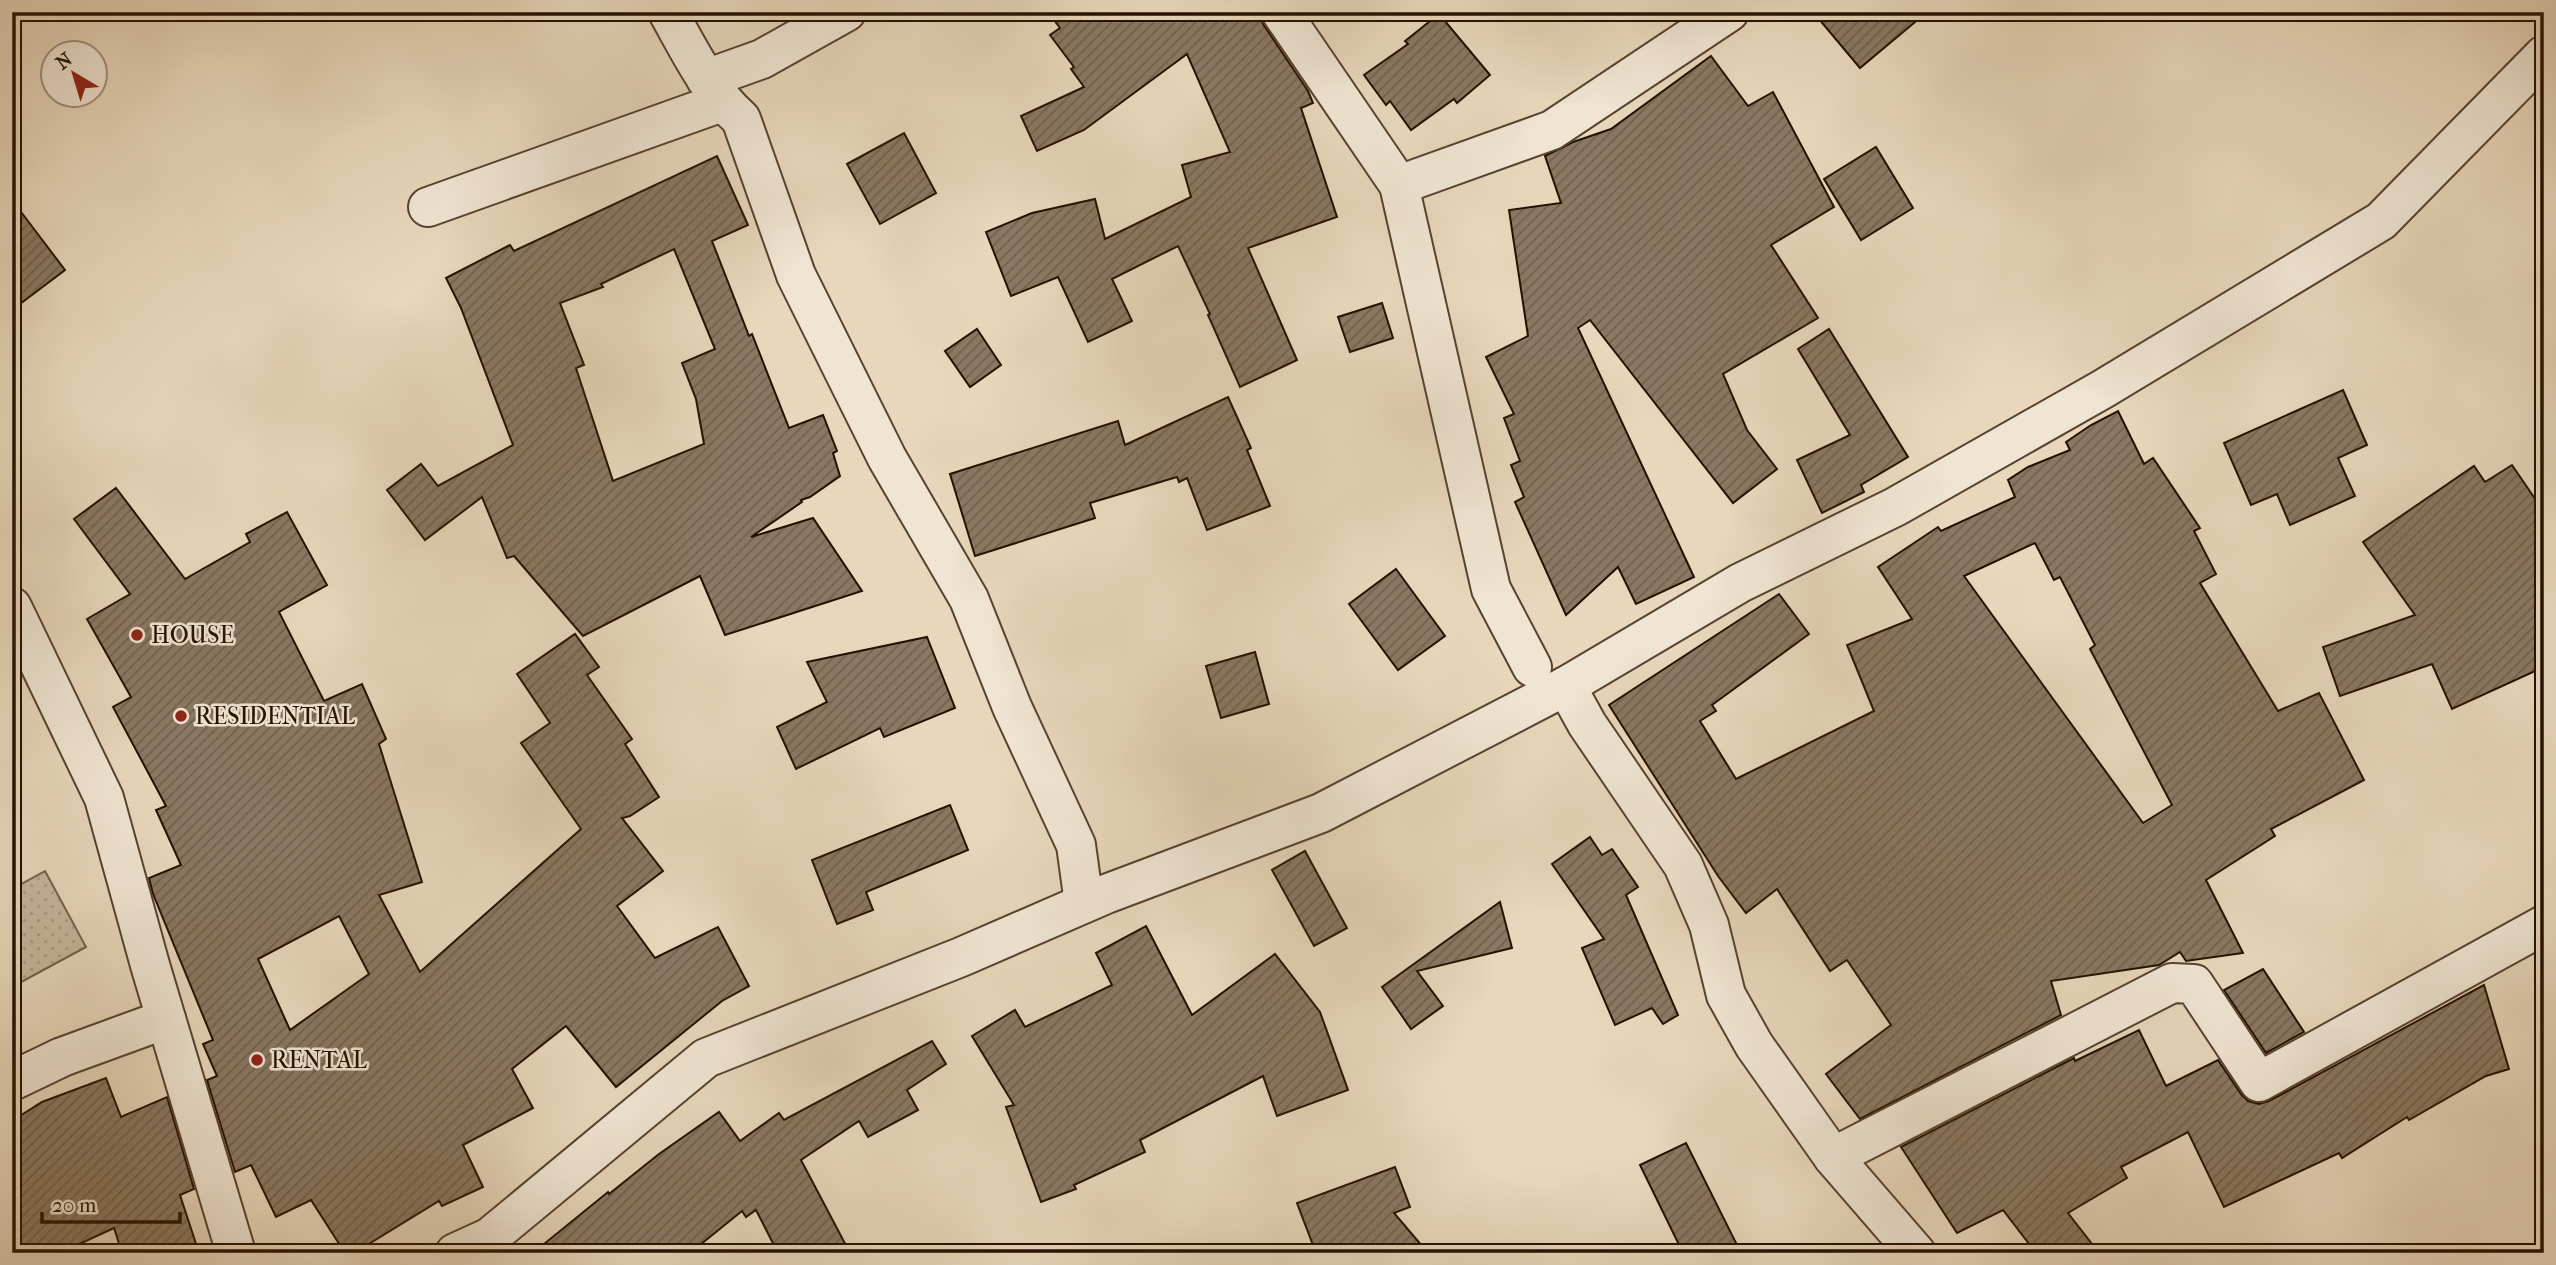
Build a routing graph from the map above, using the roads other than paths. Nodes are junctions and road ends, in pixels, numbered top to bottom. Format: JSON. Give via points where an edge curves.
{"nodes":[{"id":1,"x":668,"y":12,"type":"edge"},
{"id":2,"x":846,"y":12,"type":"edge"},
{"id":3,"x":1281,"y":12,"type":"edge"},
{"id":4,"x":1729,"y":12,"type":"edge"},
{"id":5,"x":2544,"y":55,"type":"edge"},
{"id":6,"x":714,"y":91,"type":"junction"},
{"id":7,"x":1399,"y":184,"type":"junction"},
{"id":8,"x":428,"y":207,"type":"dead end"},
{"id":9,"x":12,"y":607,"type":"edge"},
{"id":10,"x":1532,"y":667,"type":"dead end"},
{"id":11,"x":1566,"y":686,"type":"junction"},
{"id":12,"x":1084,"y":903,"type":"junction"},
{"id":13,"x":2544,"y":925,"type":"edge"},
{"id":14,"x":166,"y":1019,"type":"junction"},
{"id":15,"x":12,"y":1081,"type":"edge"},
{"id":16,"x":1833,"y":1157,"type":"junction"},
{"id":17,"x":236,"y":1253,"type":"edge"},
{"id":18,"x":455,"y":1253,"type":"edge"},
{"id":19,"x":1916,"y":1253,"type":"edge"}],
"edges":[{"from":1,"to":6,"type":"street"},
{"from":2,"to":6,"type":"street"},
{"from":3,"to":7,"type":"street"},
{"from":4,"to":7,"type":"street","via":[[1552,130]]},
{"from":5,"to":11,"type":"street","via":[[2381,221],[2092,396],[1895,507],[1740,583]]},
{"from":6,"to":8,"type":"street"},
{"from":6,"to":12,"type":"street","via":[[741,119],[796,275],[887,458],[969,598],[1012,707],[1076,845]]},
{"from":7,"to":10,"type":"street","via":[[1491,589]]},
{"from":9,"to":14,"type":"street","via":[[104,798]]},
{"from":11,"to":12,"type":"street","via":[[1321,813]]},
{"from":11,"to":16,"type":"street","via":[[1683,864],[1709,925],[1726,995],[1754,1045]]},
{"from":12,"to":18,"type":"street","via":[[706,1058],[490,1237]]},
{"from":13,"to":16,"type":"street","via":[[2259,1082],[2194,984],[2172,983]]},
{"from":14,"to":15,"type":"street","via":[[62,1057]]},
{"from":14,"to":17,"type":"street"},
{"from":16,"to":19,"type":"street"}]}
